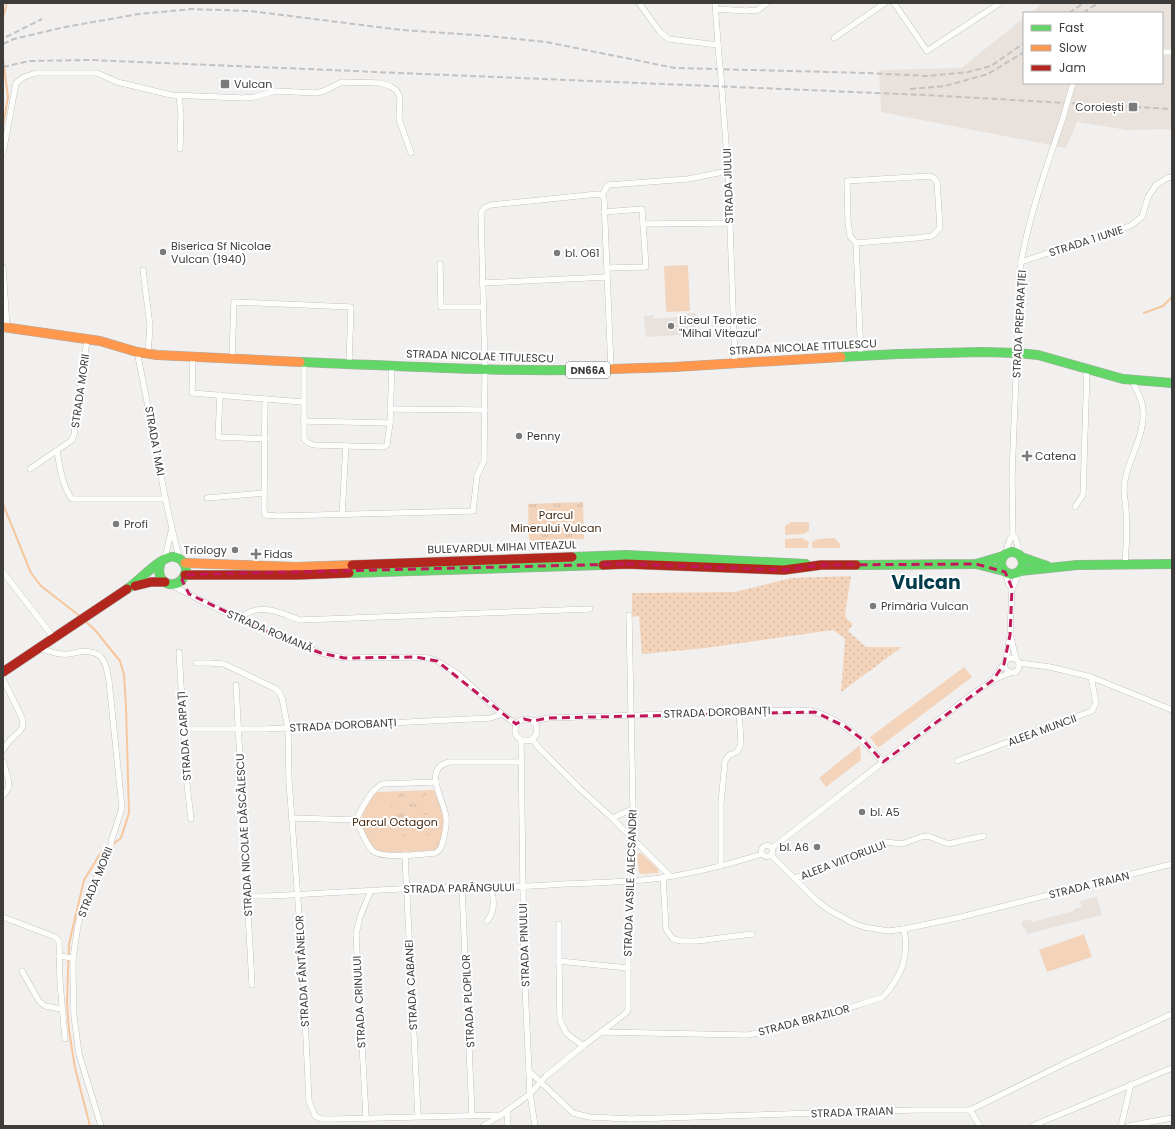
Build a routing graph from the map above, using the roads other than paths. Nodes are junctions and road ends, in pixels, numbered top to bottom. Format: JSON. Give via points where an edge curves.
{"nodes":[{"id":1,"x":639,"y":3,"type":"edge"},
{"id":2,"x":768,"y":3,"type":"edge"},
{"id":3,"x":885,"y":3,"type":"edge"},
{"id":4,"x":894,"y":3,"type":"edge"},
{"id":5,"x":1000,"y":3,"type":"edge"},
{"id":6,"x":716,"y":6,"type":"edge"},
{"id":7,"x":834,"y":38,"type":"dead end"},
{"id":8,"x":718,"y":45,"type":"junction"},
{"id":9,"x":1073,"y":84,"type":"edge"},
{"id":10,"x":179,"y":96,"type":"junction"},
{"id":11,"x":180,"y":149,"type":"dead end"},
{"id":12,"x":3,"y":153,"type":"edge"},
{"id":13,"x":411,"y":153,"type":"dead end"},
{"id":14,"x":728,"y":171,"type":"junction"},
{"id":15,"x":1172,"y":177,"type":"edge"},
{"id":16,"x":602,"y":195,"type":"junction"},
{"id":17,"x":604,"y":212,"type":"junction"},
{"id":18,"x":730,"y":223,"type":"junction"},
{"id":19,"x":643,"y":224,"type":"junction"},
{"id":20,"x":856,"y":243,"type":"junction"},
{"id":21,"x":1021,"y":262,"type":"junction"},
{"id":22,"x":440,"y":264,"type":"dead end"},
{"id":23,"x":3,"y":267,"type":"edge"},
{"id":24,"x":606,"y":268,"type":"junction"},
{"id":25,"x":143,"y":270,"type":"dead end"},
{"id":26,"x":607,"y":277,"type":"junction"},
{"id":27,"x":482,"y":283,"type":"junction"},
{"id":28,"x":483,"y":307,"type":"junction"},
{"id":29,"x":5,"y":328,"type":"edge"},
{"id":30,"x":88,"y":339,"type":"junction"},
{"id":31,"x":137,"y":352,"type":"junction"},
{"id":32,"x":1017,"y":353,"type":"junction"},
{"id":33,"x":148,"y":354,"type":"junction"},
{"id":34,"x":861,"y":356,"type":"junction"},
{"id":35,"x":193,"y":357,"type":"junction"},
{"id":36,"x":232,"y":358,"type":"junction"},
{"id":37,"x":304,"y":361,"type":"junction"},
{"id":38,"x":349,"y":363,"type":"junction"},
{"id":39,"x":735,"y":364,"type":"junction"},
{"id":40,"x":392,"y":365,"type":"junction"},
{"id":41,"x":611,"y":369,"type":"junction"},
{"id":42,"x":1087,"y":369,"type":"junction"},
{"id":43,"x":485,"y":370,"type":"junction"},
{"id":44,"x":1133,"y":380,"type":"junction"},
{"id":45,"x":1172,"y":382,"type":"edge"},
{"id":46,"x":220,"y":395,"type":"junction"},
{"id":47,"x":265,"y":398,"type":"junction"},
{"id":48,"x":303,"y":402,"type":"junction"},
{"id":49,"x":390,"y":409,"type":"junction"},
{"id":50,"x":485,"y":410,"type":"junction"},
{"id":51,"x":303,"y":421,"type":"junction"},
{"id":52,"x":390,"y":423,"type":"junction"},
{"id":53,"x":265,"y":439,"type":"junction"},
{"id":54,"x":346,"y":446,"type":"junction"},
{"id":55,"x":57,"y":451,"type":"junction"},
{"id":56,"x":30,"y":469,"type":"dead end"},
{"id":57,"x":264,"y":493,"type":"junction"},
{"id":58,"x":207,"y":498,"type":"dead end"},
{"id":59,"x":165,"y":499,"type":"junction"},
{"id":60,"x":1075,"y":507,"type":"dead end"},
{"id":61,"x":342,"y":514,"type":"junction"},
{"id":62,"x":172,"y":529,"type":"junction"},
{"id":63,"x":1013,"y":536,"type":"junction"},
{"id":64,"x":1004,"y":555,"type":"junction"},
{"id":65,"x":1021,"y":556,"type":"junction"},
{"id":66,"x":163,"y":560,"type":"junction"},
{"id":67,"x":182,"y":560,"type":"junction"},
{"id":68,"x":976,"y":564,"type":"junction"},
{"id":69,"x":1125,"y":564,"type":"junction"},
{"id":70,"x":1172,"y":564,"type":"edge"},
{"id":71,"x":821,"y":565,"type":"junction"},
{"id":72,"x":1048,"y":566,"type":"junction"},
{"id":73,"x":1019,"y":571,"type":"junction"},
{"id":74,"x":3,"y":572,"type":"edge"},
{"id":75,"x":1004,"y":572,"type":"junction"},
{"id":76,"x":184,"y":578,"type":"junction"},
{"id":77,"x":167,"y":583,"type":"junction"},
{"id":78,"x":130,"y":587,"type":"junction"},
{"id":79,"x":1012,"y":588,"type":"junction"},
{"id":80,"x":189,"y":594,"type":"junction"},
{"id":81,"x":590,"y":609,"type":"dead end"},
{"id":82,"x":629,"y":615,"type":"dead end"},
{"id":83,"x":238,"y":618,"type":"junction"},
{"id":84,"x":1010,"y":635,"type":"junction"},
{"id":85,"x":54,"y":638,"type":"junction"},
{"id":86,"x":38,"y":648,"type":"junction"},
{"id":87,"x":178,"y":652,"type":"dead end"},
{"id":88,"x":1017,"y":661,"type":"junction"},
{"id":89,"x":1005,"y":662,"type":"junction"},
{"id":90,"x":196,"y":663,"type":"dead end"},
{"id":91,"x":1037,"y":665,"type":"junction"},
{"id":92,"x":1017,"y":670,"type":"junction"},
{"id":93,"x":3,"y":672,"type":"edge"},
{"id":94,"x":1010,"y":673,"type":"junction"},
{"id":95,"x":1091,"y":677,"type":"junction"},
{"id":96,"x":3,"y":679,"type":"edge"},
{"id":97,"x":993,"y":680,"type":"junction"},
{"id":98,"x":236,"y":685,"type":"dead end"},
{"id":99,"x":1172,"y":710,"type":"edge"},
{"id":100,"x":739,"y":711,"type":"junction"},
{"id":101,"x":502,"y":714,"type":"junction"},
{"id":102,"x":632,"y":714,"type":"junction"},
{"id":103,"x":533,"y":721,"type":"junction"},
{"id":104,"x":516,"y":724,"type":"junction"},
{"id":105,"x":238,"y":728,"type":"junction"},
{"id":106,"x":288,"y":728,"type":"junction"},
{"id":107,"x":183,"y":729,"type":"junction"},
{"id":108,"x":532,"y":739,"type":"junction"},
{"id":109,"x":521,"y":740,"type":"junction"},
{"id":110,"x":3,"y":750,"type":"edge"},
{"id":111,"x":3,"y":761,"type":"edge"},
{"id":112,"x":957,"y":761,"type":"dead end"},
{"id":113,"x":520,"y":762,"type":"junction"},
{"id":114,"x":883,"y":762,"type":"junction"},
{"id":115,"x":436,"y":782,"type":"junction"},
{"id":116,"x":3,"y":796,"type":"edge"},
{"id":117,"x":633,"y":809,"type":"junction"},
{"id":118,"x":292,"y":818,"type":"junction"},
{"id":119,"x":612,"y":818,"type":"junction"},
{"id":120,"x":191,"y":819,"type":"dead end"},
{"id":121,"x":356,"y":820,"type":"junction"},
{"id":122,"x":984,"y":836,"type":"dead end"},
{"id":123,"x":633,"y":840,"type":"junction"},
{"id":124,"x":772,"y":848,"type":"junction"},
{"id":125,"x":762,"y":854,"type":"junction"},
{"id":126,"x":405,"y":855,"type":"junction"},
{"id":127,"x":771,"y":855,"type":"junction"},
{"id":128,"x":1172,"y":864,"type":"edge"},
{"id":129,"x":721,"y":866,"type":"junction"},
{"id":130,"x":670,"y":876,"type":"junction"},
{"id":131,"x":663,"y":877,"type":"junction"},
{"id":132,"x":794,"y":878,"type":"junction"},
{"id":133,"x":632,"y":881,"type":"junction"},
{"id":134,"x":492,"y":887,"type":"junction"},
{"id":135,"x":522,"y":887,"type":"junction"},
{"id":136,"x":407,"y":888,"type":"junction"},
{"id":137,"x":462,"y":888,"type":"junction"},
{"id":138,"x":371,"y":890,"type":"junction"},
{"id":139,"x":298,"y":894,"type":"junction"},
{"id":140,"x":247,"y":896,"type":"junction"},
{"id":141,"x":3,"y":917,"type":"edge"},
{"id":142,"x":487,"y":921,"type":"dead end"},
{"id":143,"x":559,"y":924,"type":"dead end"},
{"id":144,"x":904,"y":929,"type":"junction"},
{"id":145,"x":752,"y":934,"type":"dead end"},
{"id":146,"x":62,"y":956,"type":"junction"},
{"id":147,"x":73,"y":958,"type":"junction"},
{"id":148,"x":559,"y":961,"type":"junction"},
{"id":149,"x":628,"y":968,"type":"junction"},
{"id":150,"x":22,"y":971,"type":"dead end"},
{"id":151,"x":252,"y":985,"type":"dead end"},
{"id":152,"x":62,"y":1009,"type":"junction"},
{"id":153,"x":1172,"y":1014,"type":"edge"},
{"id":154,"x":600,"y":1032,"type":"junction"},
{"id":155,"x":65,"y":1039,"type":"dead end"},
{"id":156,"x":583,"y":1046,"type":"junction"},
{"id":157,"x":1172,"y":1068,"type":"edge"},
{"id":158,"x":529,"y":1071,"type":"junction"},
{"id":159,"x":540,"y":1082,"type":"junction"},
{"id":160,"x":1131,"y":1084,"type":"junction"},
{"id":161,"x":530,"y":1094,"type":"junction"},
{"id":162,"x":970,"y":1110,"type":"junction"},
{"id":163,"x":507,"y":1111,"type":"junction"},
{"id":164,"x":472,"y":1115,"type":"junction"},
{"id":165,"x":501,"y":1115,"type":"junction"},
{"id":166,"x":418,"y":1116,"type":"junction"},
{"id":167,"x":366,"y":1117,"type":"junction"},
{"id":168,"x":1172,"y":1118,"type":"edge"},
{"id":169,"x":101,"y":1126,"type":"edge"},
{"id":170,"x":483,"y":1126,"type":"edge"},
{"id":171,"x":508,"y":1126,"type":"edge"},
{"id":172,"x":535,"y":1126,"type":"edge"},
{"id":173,"x":980,"y":1126,"type":"edge"},
{"id":174,"x":1032,"y":1126,"type":"edge"},
{"id":175,"x":1121,"y":1126,"type":"edge"},
{"id":176,"x":1128,"y":1126,"type":"edge"}],
"edges":[{"from":1,"to":8,"type":"street","via":[[668,39]]},
{"from":2,"to":6,"type":"street","via":[[758,10]]},
{"from":3,"to":7,"type":"street"},
{"from":4,"to":5,"type":"street","via":[[927,51]]},
{"from":6,"to":8,"type":"street","name":"STRADA JIULUI"},
{"from":8,"to":14,"type":"street","name":"STRADA JIULUI","bridge":true},
{"from":9,"to":21,"type":"street","name":"STRADA PREPARAȚIEI","bridge":true,"via":[[1038,194]]},
{"from":10,"to":11,"type":"street"},
{"from":10,"to":12,"type":"street","via":[[117,82],[97,73],[36,73],[16,83]]},
{"from":10,"to":13,"type":"street","via":[[250,98],[275,91],[316,93],[342,82],[380,83],[396,90],[400,97],[399,119]]},
{"from":14,"to":16,"type":"street","via":[[688,179],[608,184]]},
{"from":14,"to":18,"type":"street","name":"STRADA JIULUI"},
{"from":15,"to":21,"type":"street","name":"STRADA 1 IUNIE","via":[[1156,185],[1148,197],[1142,217],[1130,226]]},
{"from":16,"to":17,"type":"street"},
{"from":16,"to":27,"type":"street","via":[[491,205],[484,208],[481,213]]},
{"from":17,"to":19,"type":"street","via":[[642,209]]},
{"from":17,"to":24,"type":"street"},
{"from":18,"to":19,"type":"street"},
{"from":18,"to":39,"type":"street","name":"STRADA JIULUI"},
{"from":19,"to":24,"type":"street","via":[[646,267]]},
{"from":20,"to":20,"type":"street","via":[[932,236],[940,228],[937,182],[934,178],[930,176],[847,181],[850,236]]},
{"from":20,"to":34,"type":"street"},
{"from":21,"to":32,"type":"street","name":"STRADA PREPARAȚIEI"},
{"from":22,"to":28,"type":"street","via":[[441,307]]},
{"from":23,"to":29,"type":"street"},
{"from":24,"to":26,"type":"street"},
{"from":25,"to":33,"type":"street","via":[[150,326]]},
{"from":26,"to":27,"type":"street"},
{"from":26,"to":41,"type":"street"},
{"from":27,"to":28,"type":"street"},
{"from":28,"to":43,"type":"street"},
{"from":29,"to":30,"type":"main road","name":"STRADA NICOLAE TITULESCU","number":"DN66A"},
{"from":30,"to":31,"type":"main road","name":"STRADA NICOLAE TITULESCU","number":"DN66A"},
{"from":30,"to":55,"type":"street","name":"STRADA MORII","via":[[74,435],[72,440]]},
{"from":31,"to":33,"type":"main road","name":"STRADA NICOLAE TITULESCU","number":"DN66A"},
{"from":31,"to":59,"type":"street","name":"STRADA 1 MAI"},
{"from":32,"to":34,"type":"main road","name":"STRADA NICOLAE TITULESCU","number":"DN66A"},
{"from":32,"to":42,"type":"main road","name":"STRADA NICOLAE TITULESCU","number":"DN66A","via":[[1038,355]]},
{"from":32,"to":63,"type":"street","name":"STRADA PREPARAȚIEI","via":[[1012,478]]},
{"from":33,"to":35,"type":"main road","name":"STRADA NICOLAE TITULESCU","number":"DN66A"},
{"from":34,"to":39,"type":"main road","name":"STRADA NICOLAE TITULESCU","number":"DN66A"},
{"from":35,"to":36,"type":"main road","name":"STRADA NICOLAE TITULESCU","number":"DN66A"},
{"from":35,"to":46,"type":"street","via":[[192,393]]},
{"from":36,"to":37,"type":"main road","name":"STRADA NICOLAE TITULESCU","number":"DN66A"},
{"from":36,"to":38,"type":"street","via":[[234,302],[351,307]]},
{"from":37,"to":38,"type":"main road","name":"STRADA NICOLAE TITULESCU","number":"DN66A"},
{"from":37,"to":48,"type":"street"},
{"from":38,"to":40,"type":"main road","name":"STRADA NICOLAE TITULESCU","number":"DN66A"},
{"from":39,"to":41,"type":"main road","name":"STRADA NICOLAE TITULESCU","number":"DN66A"},
{"from":40,"to":43,"type":"main road","name":"STRADA NICOLAE TITULESCU","number":"DN66A"},
{"from":40,"to":49,"type":"street"},
{"from":41,"to":43,"type":"main road","name":"STRADA NICOLAE TITULESCU","number":"DN66A"},
{"from":42,"to":44,"type":"main road","name":"STRADA NICOLAE TITULESCU","number":"DN66A"},
{"from":42,"to":60,"type":"street","via":[[1083,496]]},
{"from":43,"to":50,"type":"street"},
{"from":44,"to":45,"type":"main road","name":"STRADA NICOLAE TITULESCU","number":"DN66A"},
{"from":44,"to":69,"type":"street","via":[[1142,401],[1144,421],[1124,480],[1127,530]]},
{"from":46,"to":47,"type":"street"},
{"from":46,"to":53,"type":"street","via":[[218,437]]},
{"from":47,"to":48,"type":"street"},
{"from":47,"to":53,"type":"street"},
{"from":48,"to":51,"type":"street"},
{"from":49,"to":50,"type":"street"},
{"from":49,"to":52,"type":"street"},
{"from":50,"to":61,"type":"street","via":[[484,461],[477,476],[473,511]]},
{"from":51,"to":52,"type":"street"},
{"from":51,"to":54,"type":"street","via":[[304,438],[308,443]]},
{"from":52,"to":54,"type":"street","via":[[389,441],[384,447]]},
{"from":53,"to":57,"type":"street"},
{"from":54,"to":61,"type":"street"},
{"from":55,"to":56,"type":"street","name":"STRADA MORII"},
{"from":55,"to":59,"type":"street","via":[[61,477],[72,500]]},
{"from":57,"to":58,"type":"street"},
{"from":57,"to":61,"type":"street","via":[[265,515]]},
{"from":59,"to":62,"type":"street","name":"STRADA 1 MAI"},
{"from":62,"to":66,"type":"street","name":"STRADA 1 MAI"},
{"from":62,"to":67,"type":"street","name":"STRADA 1 MAI"},
{"from":63,"to":64,"type":"street","name":"STRADA PREPARAȚIEI"},
{"from":63,"to":65,"type":"street","name":"STRADA PREPARAȚIEI"},
{"from":64,"to":65,"type":"main road","via":[[1012,552]]},
{"from":64,"to":68,"type":"main road","name":"BULEVARDUL MIHAI VITEAZUL"},
{"from":64,"to":75,"type":"main road","via":[[1000,564]]},
{"from":65,"to":72,"type":"main road"},
{"from":65,"to":73,"type":"main road","via":[[1023,565]]},
{"from":66,"to":67,"type":"main road","via":[[169,556]]},
{"from":66,"to":77,"type":"main road","via":[[158,570],[161,579]]},
{"from":66,"to":78,"type":"main road"},
{"from":67,"to":71,"type":"main road","name":"BULEVARDUL MIHAI VITEAZUL","via":[[296,567],[626,555]]},
{"from":67,"to":76,"type":"main road","via":[[186,571]]},
{"from":68,"to":71,"type":"main road","name":"BULEVARDUL MIHAI VITEAZUL"},
{"from":68,"to":75,"type":"main road","name":"BULEVARDUL MIHAI VITEAZUL"},
{"from":69,"to":70,"type":"main road"},
{"from":69,"to":72,"type":"main road"},
{"from":71,"to":76,"type":"main road","name":"BULEVARDUL MIHAI VITEAZUL","via":[[784,570],[626,564]]},
{"from":72,"to":73,"type":"main road"},
{"from":73,"to":75,"type":"main road","via":[[1013,574]]},
{"from":73,"to":79,"type":"street"},
{"from":74,"to":85,"type":"street"},
{"from":75,"to":79,"type":"street"},
{"from":76,"to":77,"type":"main road","via":[[178,582]]},
{"from":76,"to":80,"type":"street"},
{"from":77,"to":78,"type":"main road","via":[[151,582]]},
{"from":77,"to":80,"type":"street","name":"STRADA ROMANĂ"},
{"from":78,"to":85,"type":"main road"},
{"from":79,"to":84,"type":"street"},
{"from":80,"to":83,"type":"street","name":"STRADA ROMANĂ"},
{"from":81,"to":83,"type":"street","via":[[300,620],[275,610],[254,610]]},
{"from":82,"to":102,"type":"street","name":"STRADA VASILE ALECSANDRI"},
{"from":83,"to":101,"type":"street","name":"STRADA ROMANĂ","via":[[281,638],[331,656],[416,657],[438,661],[458,674]]},
{"from":84,"to":88,"type":"street"},
{"from":84,"to":89,"type":"street"},
{"from":85,"to":86,"type":"main road"},
{"from":86,"to":93,"type":"main road"},
{"from":86,"to":147,"type":"street","name":"STRADA MORII","via":[[63,654],[96,652],[102,657],[107,668],[122,800],[110,850],[83,907]]},
{"from":87,"to":107,"type":"street","name":"STRADA CARPAȚI"},
{"from":88,"to":89,"type":"street","via":[[1010,658]]},
{"from":88,"to":91,"type":"street"},
{"from":88,"to":92,"type":"street"},
{"from":89,"to":94,"type":"street","via":[[1006,670]]},
{"from":89,"to":97,"type":"street"},
{"from":90,"to":106,"type":"street","name":"STRADA FÂNTÂNELOR","via":[[218,663],[274,688],[282,698]]},
{"from":91,"to":92,"type":"street"},
{"from":91,"to":95,"type":"street"},
{"from":92,"to":94,"type":"street"},
{"from":94,"to":97,"type":"street"},
{"from":95,"to":99,"type":"street"},
{"from":95,"to":112,"type":"street","name":"ALEEA MUNCII","via":[[1096,703],[1092,711]]},
{"from":96,"to":110,"type":"street","via":[[22,718],[23,726]]},
{"from":97,"to":114,"type":"street"},
{"from":98,"to":105,"type":"street","name":"STRADA NICOLAE DĂSCĂLESCU"},
{"from":100,"to":102,"type":"street","name":"STRADA DOROBANȚI"},
{"from":100,"to":114,"type":"street","name":"STRADA DOROBANȚI","via":[[815,712],[846,727],[863,740]]},
{"from":100,"to":129,"type":"street","via":[[741,744],[737,752],[729,755],[725,761],[721,803]]},
{"from":101,"to":104,"type":"street","name":"STRADA ROMANĂ"},
{"from":101,"to":106,"type":"street","name":"STRADA DOROBANȚI","via":[[490,718]]},
{"from":102,"to":103,"type":"street","name":"STRADA DOROBANȚI"},
{"from":102,"to":117,"type":"street","name":"STRADA VASILE ALECSANDRI"},
{"from":103,"to":104,"type":"street","via":[[524,719]]},
{"from":103,"to":108,"type":"street","via":[[537,730]]},
{"from":104,"to":109,"type":"street","via":[[516,735]]},
{"from":105,"to":106,"type":"street","name":"STRADA DOROBANȚI"},
{"from":105,"to":107,"type":"street","name":"STRADA DOROBANȚI"},
{"from":105,"to":140,"type":"street","name":"STRADA NICOLAE DĂSCĂLESCU"},
{"from":106,"to":118,"type":"street","name":"STRADA FÂNTÂNELOR"},
{"from":107,"to":120,"type":"street","name":"STRADA CARPAȚI"},
{"from":108,"to":109,"type":"street"},
{"from":108,"to":119,"type":"street","via":[[569,779]]},
{"from":109,"to":113,"type":"street","name":"STRADA PINULUI"},
{"from":111,"to":116,"type":"street","via":[[9,787]]},
{"from":113,"to":115,"type":"street","via":[[449,762],[438,768]]},
{"from":113,"to":135,"type":"street","name":"STRADA PINULUI"},
{"from":114,"to":124,"type":"street"},
{"from":115,"to":121,"type":"street","via":[[382,784],[375,788]]},
{"from":115,"to":126,"type":"street","via":[[446,819],[442,846],[436,853]]},
{"from":117,"to":119,"type":"street"},
{"from":117,"to":123,"type":"street","name":"STRADA VASILE ALECSANDRI"},
{"from":118,"to":121,"type":"street"},
{"from":118,"to":139,"type":"street","name":"STRADA FÂNTÂNELOR"},
{"from":119,"to":123,"type":"street"},
{"from":121,"to":126,"type":"street","via":[[371,850],[383,855]]},
{"from":122,"to":132,"type":"street","name":"ALEEA VIITORULUI","via":[[948,844],[928,836],[902,844],[886,842]]},
{"from":123,"to":130,"type":"street"},
{"from":123,"to":133,"type":"street","name":"STRADA VASILE ALECSANDRI"},
{"from":124,"to":125,"type":"street","via":[[766,845],[762,849]]},
{"from":124,"to":127,"type":"street"},
{"from":125,"to":127,"type":"street"},
{"from":125,"to":129,"type":"street"},
{"from":126,"to":136,"type":"street","name":"STRADA CABANEI"},
{"from":127,"to":132,"type":"street","name":"STRADA TRAIAN"},
{"from":128,"to":144,"type":"street","name":"STRADA TRAIAN"},
{"from":129,"to":130,"type":"street"},
{"from":130,"to":131,"type":"street","name":"STRADA PARÂNGULUI"},
{"from":131,"to":133,"type":"street","name":"STRADA PARÂNGULUI"},
{"from":131,"to":145,"type":"street","via":[[666,929],[673,939],[697,941]]},
{"from":132,"to":144,"type":"street","name":"STRADA TRAIAN","via":[[829,910],[855,924],[882,930]]},
{"from":133,"to":135,"type":"street","name":"STRADA PARÂNGULUI"},
{"from":133,"to":149,"type":"street","name":"STRADA VASILE ALECSANDRI","via":[[628,888]]},
{"from":134,"to":135,"type":"street","name":"STRADA PARÂNGULUI"},
{"from":134,"to":137,"type":"street","name":"STRADA PARÂNGULUI"},
{"from":134,"to":142,"type":"street","via":[[494,911]]},
{"from":135,"to":158,"type":"street","name":"STRADA PINULUI"},
{"from":136,"to":137,"type":"street","name":"STRADA PARÂNGULUI"},
{"from":136,"to":138,"type":"street","name":"STRADA PARÂNGULUI"},
{"from":136,"to":166,"type":"street","name":"STRADA CABANEI"},
{"from":137,"to":164,"type":"street","name":"STRADA PLOPILOR"},
{"from":138,"to":139,"type":"street","name":"STRADA PARÂNGULUI"},
{"from":138,"to":167,"type":"street","name":"STRADA CRINULUI","via":[[356,934]]},
{"from":139,"to":140,"type":"street","name":"STRADA PARÂNGULUI"},
{"from":139,"to":167,"type":"street","name":"STRADA FÂNTÂNELOR","via":[[311,1110],[315,1116],[321,1118]]},
{"from":140,"to":151,"type":"street","name":"STRADA NICOLAE DĂSCĂLESCU"},
{"from":141,"to":146,"type":"street","via":[[55,937],[59,941]]},
{"from":143,"to":148,"type":"street"},
{"from":144,"to":154,"type":"street","name":"STRADA BRAZILOR","via":[[905,957],[900,975],[883,997],[794,1025],[747,1035]]},
{"from":146,"to":147,"type":"street"},
{"from":146,"to":152,"type":"street"},
{"from":147,"to":169,"type":"street","name":"STRADA MORII","via":[[74,1016],[79,1054]]},
{"from":148,"to":149,"type":"street"},
{"from":148,"to":156,"type":"street","via":[[560,1020],[566,1033]]},
{"from":149,"to":154,"type":"street","name":"STRADA VASILE ALECSANDRI","via":[[626,1014]]},
{"from":150,"to":152,"type":"street","via":[[45,1006]]},
{"from":152,"to":155,"type":"street"},
{"from":153,"to":162,"type":"street","name":"STRADA TRAIAN"},
{"from":154,"to":156,"type":"street","name":"STRADA VASILE ALECSANDRI"},
{"from":156,"to":159,"type":"street","name":"STRADA VASILE ALECSANDRI"},
{"from":157,"to":160,"type":"street"},
{"from":158,"to":159,"type":"street","name":"STRADA TRAIAN"},
{"from":158,"to":161,"type":"street","name":"STRADA PINULUI"},
{"from":159,"to":161,"type":"street","name":"STRADA VASILE ALECSANDRI"},
{"from":159,"to":162,"type":"street","name":"STRADA TRAIAN","via":[[573,1113],[594,1117],[631,1119]]},
{"from":160,"to":174,"type":"street"},
{"from":160,"to":175,"type":"street"},
{"from":161,"to":163,"type":"street","name":"STRADA VASILE ALECSANDRI"},
{"from":161,"to":172,"type":"street","name":"STRADA PINULUI"},
{"from":162,"to":173,"type":"street"},
{"from":163,"to":165,"type":"street","name":"STRADA VASILE ALECSANDRI"},
{"from":163,"to":171,"type":"street"},
{"from":164,"to":165,"type":"street","name":"STRADA FÂNTÂNELOR"},
{"from":164,"to":166,"type":"street","name":"STRADA FÂNTÂNELOR"},
{"from":165,"to":170,"type":"street","name":"STRADA VASILE ALECSANDRI"},
{"from":166,"to":167,"type":"street","name":"STRADA FÂNTÂNELOR"},
{"from":168,"to":176,"type":"street"}]}
